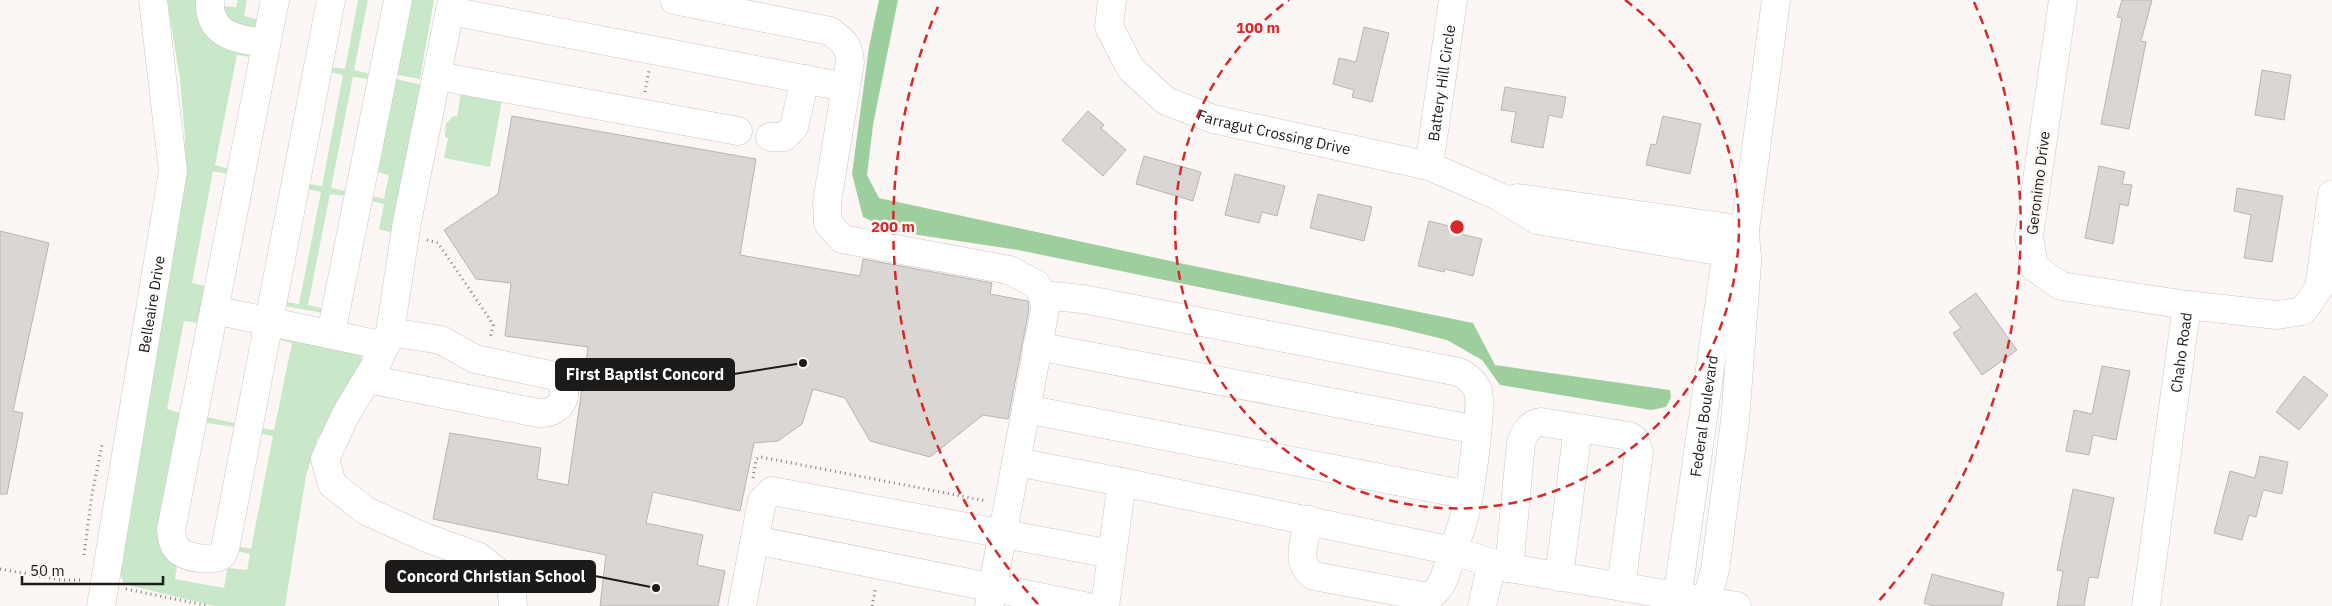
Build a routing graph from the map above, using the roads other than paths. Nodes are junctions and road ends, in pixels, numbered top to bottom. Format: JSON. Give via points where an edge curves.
{"nodes":[{"id":1,"x":153,"y":0,"type":"edge"},
{"id":2,"x":210,"y":0,"type":"edge"},
{"id":3,"x":275,"y":0,"type":"edge"},
{"id":4,"x":331,"y":0,"type":"edge"},
{"id":5,"x":398,"y":0,"type":"edge"},
{"id":6,"x":674,"y":0,"type":"edge"},
{"id":7,"x":1112,"y":0,"type":"edge"},
{"id":8,"x":1453,"y":0,"type":"edge"},
{"id":9,"x":1776,"y":0,"type":"edge"},
{"id":10,"x":2063,"y":0,"type":"edge"},
{"id":11,"x":451,"y":6,"type":"edge"},
{"id":12,"x":266,"y":44,"type":"junction"},
{"id":13,"x":438,"y":76,"type":"junction"},
{"id":14,"x":805,"y":79,"type":"junction"},
{"id":15,"x":846,"y":87,"type":"junction"},
{"id":16,"x":738,"y":131,"type":"dead end"},
{"id":17,"x":770,"y":137,"type":"dead end"},
{"id":18,"x":1429,"y":166,"type":"junction"},
{"id":19,"x":2332,"y":194,"type":"edge"},
{"id":20,"x":1740,"y":247,"type":"junction"},
{"id":21,"x":1043,"y":296,"type":"junction"},
{"id":22,"x":2188,"y":305,"type":"junction"},
{"id":23,"x":214,"y":310,"type":"junction"},
{"id":24,"x":269,"y":321,"type":"junction"},
{"id":25,"x":331,"y":334,"type":"junction"},
{"id":26,"x":388,"y":339,"type":"junction"},
{"id":27,"x":1038,"y":346,"type":"junction"},
{"id":28,"x":368,"y":379,"type":"junction"},
{"id":29,"x":1026,"y":409,"type":"junction"},
{"id":30,"x":1578,"y":428,"type":"junction"},
{"id":31,"x":1477,"y":430,"type":"junction"},
{"id":32,"x":1016,"y":462,"type":"junction"},
{"id":33,"x":1122,"y":482,"type":"junction"},
{"id":34,"x":1468,"y":494,"type":"junction"},
{"id":35,"x":1309,"y":520,"type":"junction"},
{"id":36,"x":1003,"y":532,"type":"junction"},
{"id":37,"x":754,"y":540,"type":"junction"},
{"id":38,"x":1453,"y":551,"type":"junction"},
{"id":39,"x":1112,"y":554,"type":"junction"},
{"id":40,"x":1501,"y":566,"type":"junction"},
{"id":41,"x":1559,"y":576,"type":"junction"},
{"id":42,"x":92,"y":586,"type":"edge"},
{"id":43,"x":1614,"y":593,"type":"edge"},
{"id":44,"x":991,"y":598,"type":"edge"},
{"id":45,"x":1677,"y":601,"type":"edge"},
{"id":46,"x":1706,"y":604,"type":"edge"},
{"id":47,"x":513,"y":606,"type":"edge"},
{"id":48,"x":744,"y":606,"type":"edge"},
{"id":49,"x":1084,"y":606,"type":"edge"},
{"id":50,"x":1105,"y":606,"type":"edge"},
{"id":51,"x":1482,"y":606,"type":"edge"},
{"id":52,"x":1737,"y":606,"type":"edge"},
{"id":53,"x":2146,"y":606,"type":"edge"}],
"edges":[{"from":1,"to":42,"type":"street","name":"Belleaire Drive","via":[[173,171]]},
{"from":2,"to":12,"type":"street","via":[[212,20],[219,29]]},
{"from":3,"to":12,"type":"street"},
{"from":4,"to":24,"type":"street"},
{"from":5,"to":25,"type":"street"},
{"from":6,"to":15,"type":"street","via":[[830,31],[849,50]]},
{"from":7,"to":18,"type":"street","name":"Farragut Crossing Drive","via":[[1109,27],[1131,69],[1166,101],[1213,119]]},
{"from":8,"to":18,"type":"street","name":"Battery Hill Circle"},
{"from":9,"to":20,"type":"street","name":"Federal Boulevard"},
{"from":10,"to":22,"type":"street","name":"Geronimo Drive","via":[[2029,236],[2034,267],[2062,286]]},
{"from":11,"to":13,"type":"street"},
{"from":11,"to":14,"type":"street"},
{"from":12,"to":23,"type":"street"},
{"from":13,"to":16,"type":"street"},
{"from":13,"to":26,"type":"street","via":[[405,236]]},
{"from":14,"to":15,"type":"street"},
{"from":14,"to":17,"type":"street","via":[[794,127],[784,137]]},
{"from":15,"to":21,"type":"street","via":[[827,202],[828,223],[834,231],[842,239],[856,243],[1009,270],[1036,284]]},
{"from":18,"to":20,"type":"street","name":"Farragut Crossing Drive","via":[[1498,196]]},
{"from":19,"to":22,"type":"street","name":"Chaho Road","via":[[2319,288],[2303,311],[2277,315]]},
{"from":20,"to":45,"type":"street","name":"Federal Boulevard","via":[[1726,257]]},
{"from":20,"to":46,"type":"street","name":"Federal Boulevard","via":[[1735,421],[1714,570]]},
{"from":21,"to":27,"type":"street"},
{"from":21,"to":31,"type":"street","via":[[1083,299],[1459,372],[1477,390]]},
{"from":22,"to":53,"type":"street","name":"Chaho Road"},
{"from":23,"to":24,"type":"street"},
{"from":23,"to":24,"type":"street","via":[[172,530],[173,544],[183,554],[211,560],[222,556],[225,549]]},
{"from":24,"to":25,"type":"street"},
{"from":25,"to":26,"type":"street"},
{"from":26,"to":28,"type":"street"},
{"from":26,"to":28,"type":"street","via":[[441,340],[475,359],[555,376],[563,386],[562,402],[554,411],[538,413]]},
{"from":27,"to":29,"type":"street"},
{"from":27,"to":31,"type":"street"},
{"from":28,"to":47,"type":"street","via":[[346,414],[325,459],[332,484],[366,511],[479,557],[511,583]]},
{"from":29,"to":32,"type":"street"},
{"from":29,"to":34,"type":"street"},
{"from":30,"to":40,"type":"street","via":[[1541,422],[1534,423],[1525,434]]},
{"from":30,"to":41,"type":"street"},
{"from":30,"to":43,"type":"street","via":[[1629,436],[1638,444]]},
{"from":31,"to":34,"type":"street"},
{"from":32,"to":33,"type":"street"},
{"from":32,"to":36,"type":"street"},
{"from":33,"to":35,"type":"street"},
{"from":33,"to":39,"type":"street"},
{"from":34,"to":38,"type":"street"},
{"from":35,"to":38,"type":"street"},
{"from":35,"to":38,"type":"street","via":[[1302,561],[1314,576],[1428,596],[1433,595],[1442,582]]},
{"from":36,"to":37,"type":"street","via":[[772,491],[762,501]]},
{"from":36,"to":39,"type":"street"},
{"from":36,"to":44,"type":"street"},
{"from":37,"to":44,"type":"street"},
{"from":37,"to":48,"type":"street"},
{"from":38,"to":40,"type":"street"},
{"from":39,"to":50,"type":"street"},
{"from":40,"to":41,"type":"street"},
{"from":40,"to":51,"type":"street"},
{"from":41,"to":43,"type":"street"},
{"from":43,"to":45,"type":"street"},
{"from":44,"to":49,"type":"street"},
{"from":45,"to":46,"type":"street"},
{"from":46,"to":52,"type":"street"}]}
